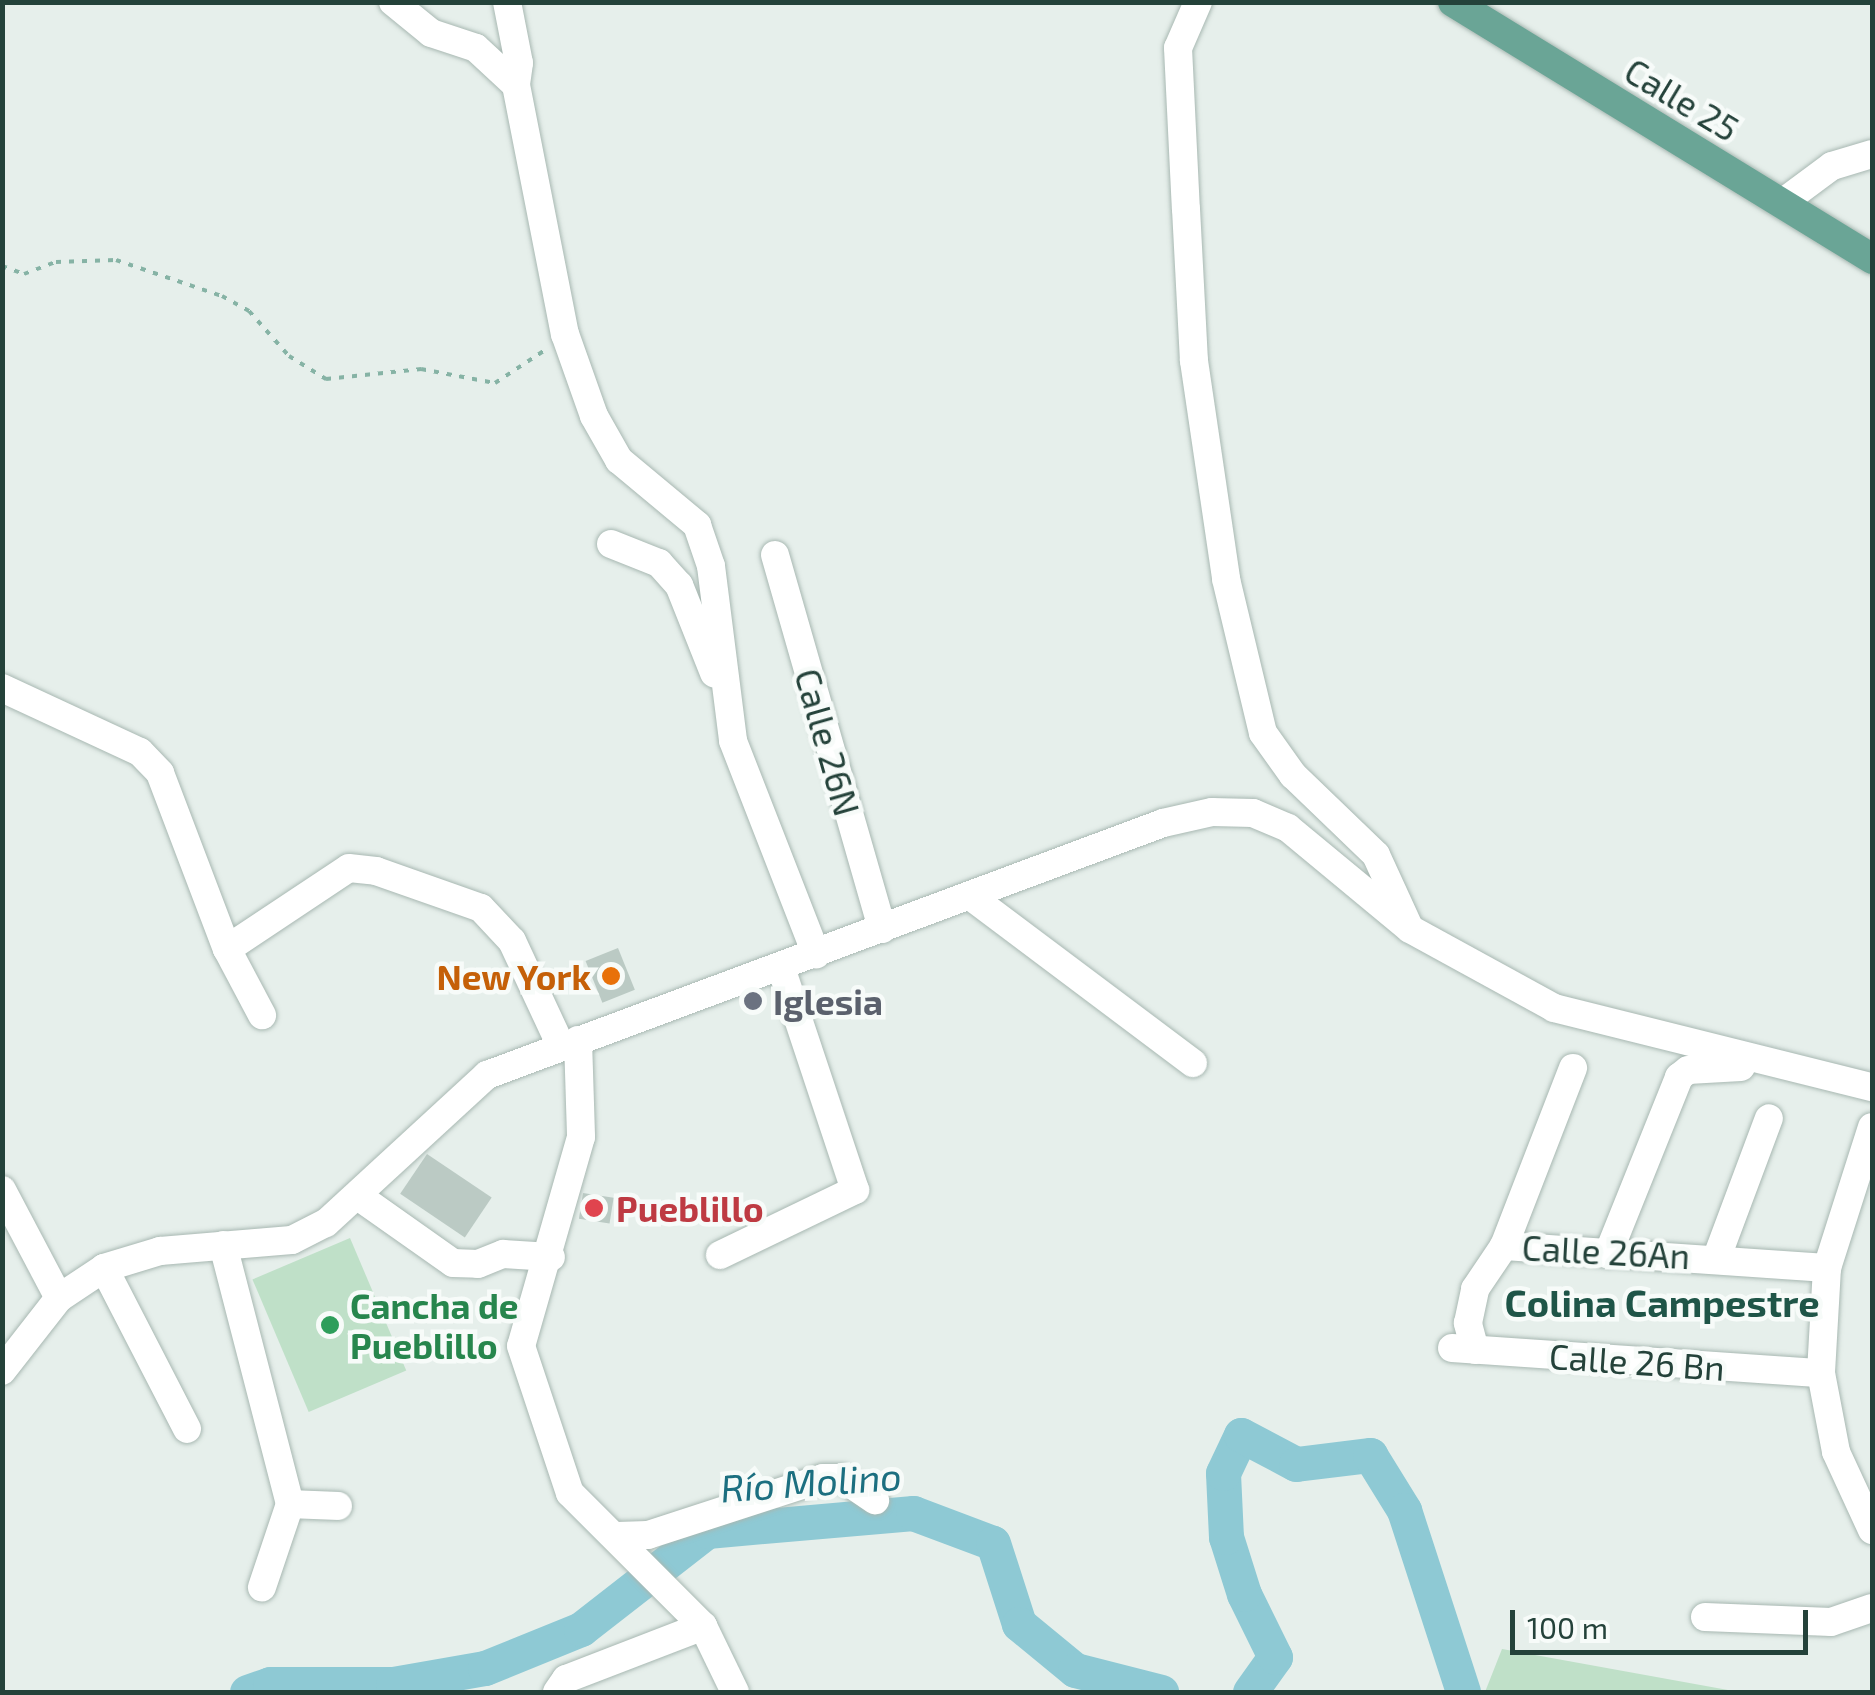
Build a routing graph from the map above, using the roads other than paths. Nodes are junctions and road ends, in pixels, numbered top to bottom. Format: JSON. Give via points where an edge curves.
{"nodes":[{"id":1,"x":393,"y":2,"type":"edge"},
{"id":2,"x":507,"y":2,"type":"edge"},
{"id":3,"x":1198,"y":2,"type":"edge"},
{"id":4,"x":1453,"y":2,"type":"edge"},
{"id":5,"x":516,"y":85,"type":"junction"},
{"id":6,"x":1872,"y":154,"type":"edge"},
{"id":7,"x":1782,"y":203,"type":"junction"},
{"id":8,"x":1872,"y":259,"type":"edge"},
{"id":9,"x":611,"y":544,"type":"dead end"},
{"id":10,"x":775,"y":556,"type":"dead end"},
{"id":11,"x":722,"y":676,"type":"junction"},
{"id":12,"x":2,"y":688,"type":"edge"},
{"id":13,"x":973,"y":898,"type":"junction"},
{"id":14,"x":882,"y":929,"type":"junction"},
{"id":15,"x":1410,"y":929,"type":"junction"},
{"id":16,"x":227,"y":950,"type":"junction"},
{"id":17,"x":816,"y":954,"type":"junction"},
{"id":18,"x":782,"y":968,"type":"junction"},
{"id":19,"x":262,"y":1016,"type":"dead end"},
{"id":20,"x":569,"y":1043,"type":"junction"},
{"id":21,"x":1193,"y":1063,"type":"dead end"},
{"id":22,"x":1772,"y":1065,"type":"junction"},
{"id":23,"x":1573,"y":1068,"type":"dead end"},
{"id":24,"x":1872,"y":1087,"type":"edge"},
{"id":25,"x":1769,"y":1118,"type":"dead end"},
{"id":26,"x":1872,"y":1127,"type":"edge"},
{"id":27,"x":2,"y":1190,"type":"edge"},
{"id":28,"x":358,"y":1196,"type":"junction"},
{"id":29,"x":223,"y":1244,"type":"junction"},
{"id":30,"x":1504,"y":1246,"type":"junction"},
{"id":31,"x":1608,"y":1254,"type":"junction"},
{"id":32,"x":720,"y":1255,"type":"dead end"},
{"id":33,"x":550,"y":1257,"type":"junction"},
{"id":34,"x":1717,"y":1257,"type":"junction"},
{"id":35,"x":104,"y":1268,"type":"junction"},
{"id":36,"x":1827,"y":1268,"type":"junction"},
{"id":37,"x":58,"y":1298,"type":"junction"},
{"id":38,"x":2,"y":1372,"type":"edge"},
{"id":39,"x":1821,"y":1372,"type":"junction"},
{"id":40,"x":187,"y":1429,"type":"dead end"},
{"id":41,"x":875,"y":1500,"type":"dead end"},
{"id":42,"x":290,"y":1504,"type":"junction"},
{"id":43,"x":338,"y":1506,"type":"dead end"},
{"id":44,"x":1872,"y":1530,"type":"edge"},
{"id":45,"x":617,"y":1536,"type":"junction"},
{"id":46,"x":262,"y":1587,"type":"dead end"},
{"id":47,"x":1872,"y":1608,"type":"edge"},
{"id":48,"x":1705,"y":1617,"type":"dead end"},
{"id":49,"x":703,"y":1626,"type":"junction"},
{"id":50,"x":557,"y":1692,"type":"edge"},
{"id":51,"x":735,"y":1692,"type":"edge"}],
"edges":[{"from":1,"to":5,"type":"street","via":[[431,33],[485,54]]},
{"from":2,"to":5,"type":"street","via":[[520,63]]},
{"from":3,"to":15,"type":"street","via":[[1178,48],[1194,361],[1226,579],[1263,734],[1293,774],[1376,856]]},
{"from":4,"to":7,"type":"main road","name":"Calle 25"},
{"from":5,"to":11,"type":"street","via":[[564,334],[594,416],[619,460],[697,525],[711,566]]},
{"from":6,"to":7,"type":"street","via":[[1832,166]]},
{"from":7,"to":8,"type":"main road","name":"Calle 25"},
{"from":9,"to":11,"type":"street","via":[[659,563],[680,585],[706,664]]},
{"from":10,"to":14,"type":"street","name":"Calle 26N"},
{"from":11,"to":17,"type":"street","via":[[733,741]]},
{"from":12,"to":16,"type":"street","via":[[140,752],[160,773]]},
{"from":13,"to":14,"type":"street"},
{"from":13,"to":15,"type":"street","via":[[1162,823],[1212,812],[1253,813],[1288,828]]},
{"from":13,"to":21,"type":"street"},
{"from":14,"to":17,"type":"street"},
{"from":15,"to":22,"type":"street","via":[[1554,1008]]},
{"from":16,"to":19,"type":"street"},
{"from":16,"to":20,"type":"street","via":[[349,868],[376,871],[481,908],[512,940]]},
{"from":17,"to":18,"type":"street"},
{"from":18,"to":20,"type":"street"},
{"from":18,"to":32,"type":"street","via":[[855,1190]]},
{"from":20,"to":28,"type":"street","via":[[487,1075]]},
{"from":20,"to":33,"type":"street","via":[[581,1137]]},
{"from":22,"to":24,"type":"street"},
{"from":22,"to":31,"type":"street","via":[[1688,1070],[1679,1077]]},
{"from":23,"to":30,"type":"street"},
{"from":25,"to":34,"type":"street"},
{"from":26,"to":36,"type":"street"},
{"from":27,"to":37,"type":"street"},
{"from":28,"to":29,"type":"street","via":[[292,1240]]},
{"from":28,"to":33,"type":"street","via":[[453,1263],[478,1264],[503,1254]]},
{"from":29,"to":35,"type":"street","via":[[160,1251]]},
{"from":29,"to":42,"type":"street"},
{"from":30,"to":31,"type":"street","name":"Calle 26An"},
{"from":30,"to":39,"type":"street","name":"Calle 26 Bn","via":[[1476,1289],[1464,1349]]},
{"from":31,"to":34,"type":"street","name":"Calle 26An"},
{"from":33,"to":45,"type":"street","via":[[521,1346],[570,1493]]},
{"from":34,"to":36,"type":"street","name":"Calle 26An"},
{"from":35,"to":37,"type":"street"},
{"from":35,"to":40,"type":"street"},
{"from":36,"to":39,"type":"street"},
{"from":37,"to":38,"type":"street"},
{"from":39,"to":44,"type":"street","via":[[1836,1452]]},
{"from":41,"to":45,"type":"street","via":[[842,1478],[823,1478],[648,1535]]},
{"from":42,"to":43,"type":"street"},
{"from":42,"to":46,"type":"street"},
{"from":45,"to":49,"type":"street"},
{"from":47,"to":48,"type":"street","via":[[1830,1622]]},
{"from":49,"to":50,"type":"street","via":[[566,1679]]},
{"from":49,"to":51,"type":"street"}]}
